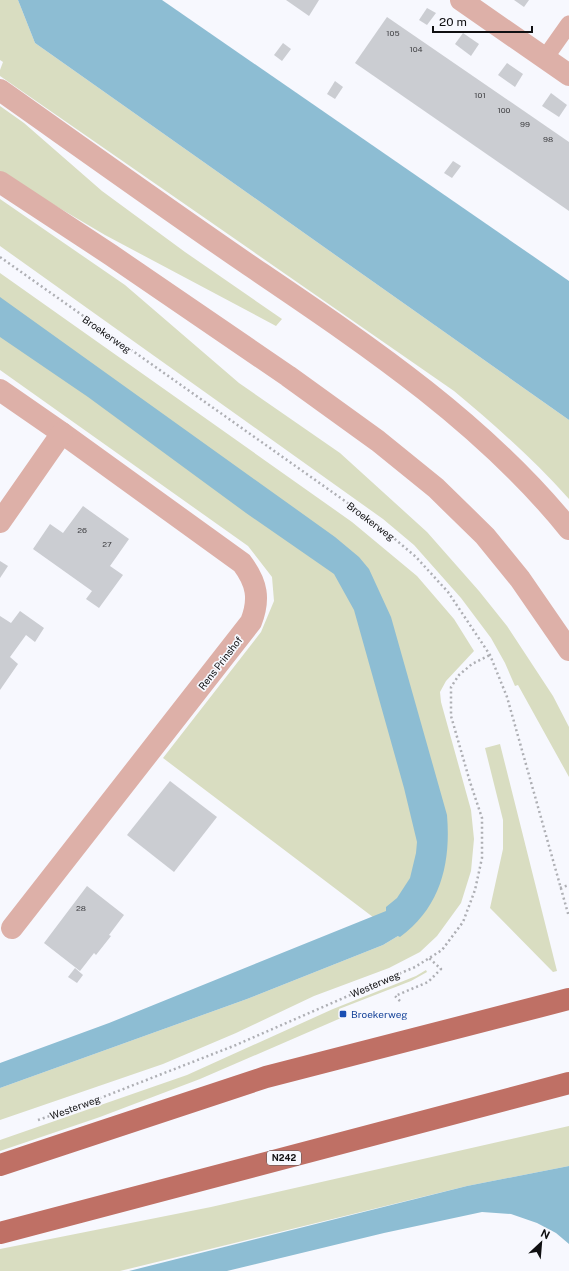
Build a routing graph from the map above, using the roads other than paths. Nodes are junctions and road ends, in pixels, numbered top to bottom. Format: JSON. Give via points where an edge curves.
{"nodes":[{"id":1,"x":461,"y":0,"type":"edge"},
{"id":2,"x":569,"y":24,"type":"edge"},
{"id":3,"x":545,"y":58,"type":"junction"},
{"id":4,"x":569,"y":75,"type":"edge"},
{"id":5,"x":0,"y":90,"type":"edge"},
{"id":6,"x":0,"y":182,"type":"edge"},
{"id":7,"x":0,"y":390,"type":"edge"},
{"id":8,"x":62,"y":433,"type":"junction"},
{"id":9,"x":0,"y":522,"type":"edge"},
{"id":10,"x":569,"y":529,"type":"edge"},
{"id":11,"x":569,"y":650,"type":"edge"},
{"id":12,"x":12,"y":928,"type":"dead end"},
{"id":13,"x":569,"y":999,"type":"edge"},
{"id":14,"x":569,"y":1083,"type":"edge"},
{"id":15,"x":0,"y":1165,"type":"edge"},
{"id":16,"x":0,"y":1233,"type":"edge"}],
"edges":[{"from":1,"to":3,"type":"street"},
{"from":2,"to":3,"type":"lane"},
{"from":3,"to":4,"type":"street"},
{"from":5,"to":10,"type":"street","via":[[348,333],[426,391],[493,447]]},
{"from":6,"to":11,"type":"street","via":[[345,416],[436,488],[485,536],[520,579]]},
{"from":7,"to":8,"type":"street","name":"Rens Prinshof"},
{"from":8,"to":9,"type":"street"},
{"from":8,"to":12,"type":"street","name":"Rens Prinshof","via":[[242,563],[251,575],[257,597],[251,622]]},
{"from":13,"to":15,"type":"main road","via":[[266,1077]]},
{"from":14,"to":16,"type":"main road","number":"N242"}]}
